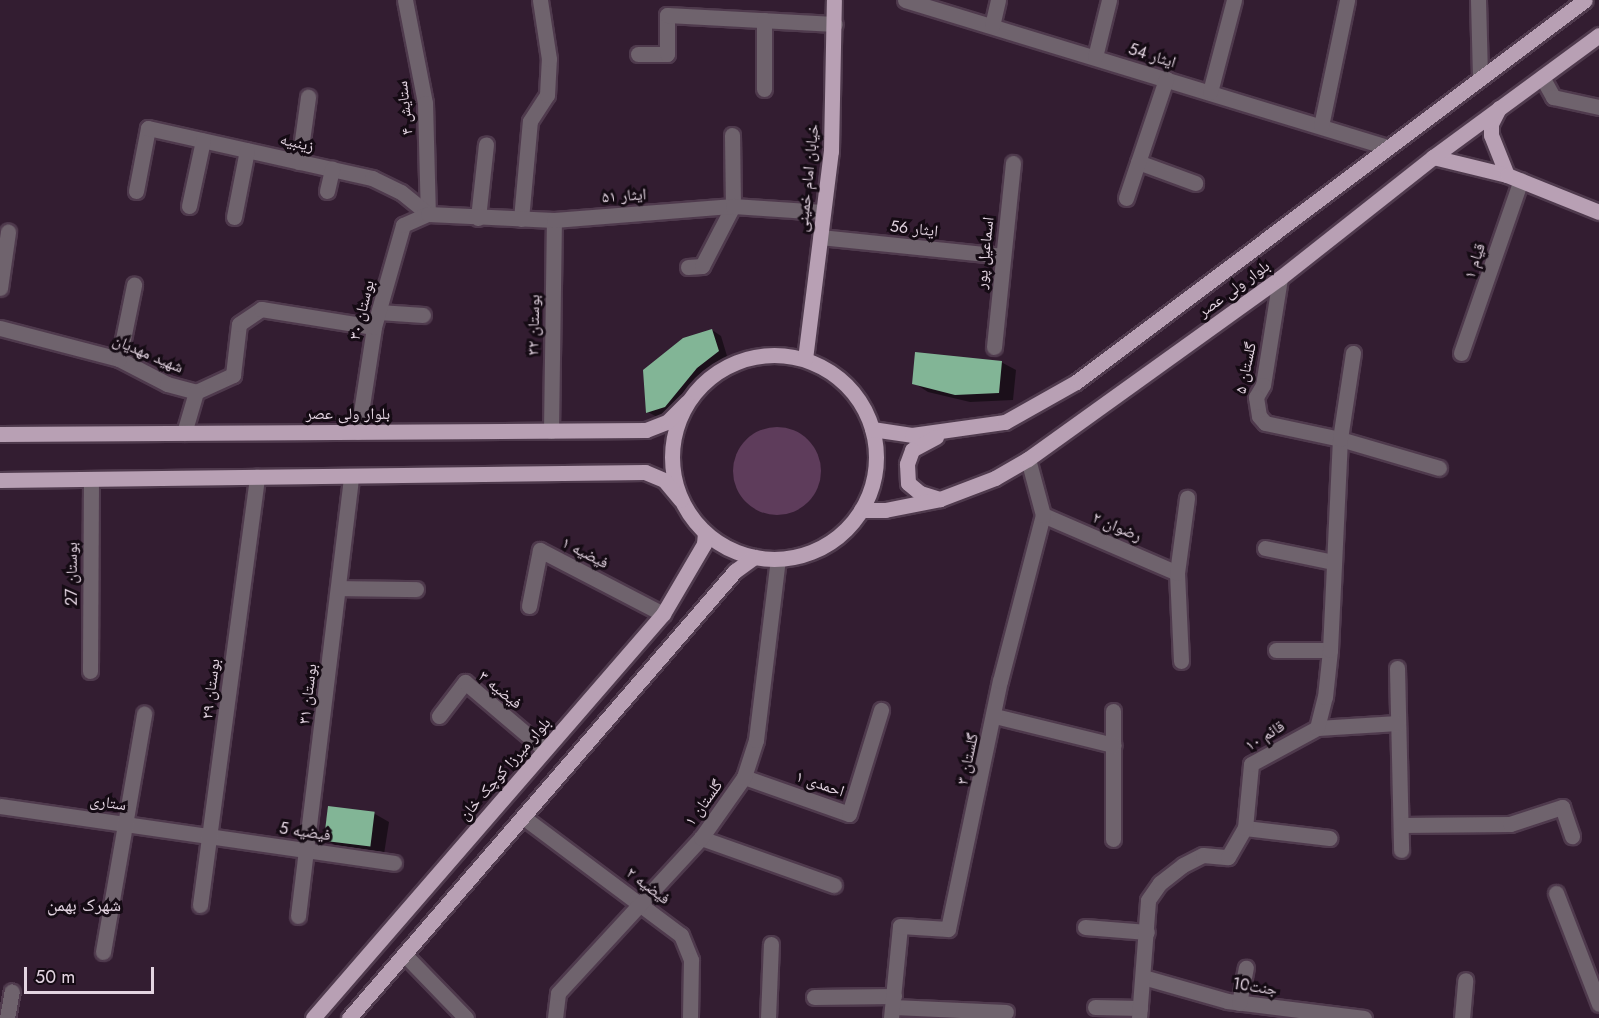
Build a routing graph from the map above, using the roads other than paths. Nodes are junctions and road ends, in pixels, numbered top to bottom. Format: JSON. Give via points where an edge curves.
{"nodes":[{"id":1,"x":405,"y":0,"type":"edge"},
{"id":2,"x":540,"y":0,"type":"edge"},
{"id":3,"x":834,"y":0,"type":"edge"},
{"id":4,"x":905,"y":0,"type":"edge"},
{"id":5,"x":998,"y":0,"type":"edge"},
{"id":6,"x":1109,"y":0,"type":"edge"},
{"id":7,"x":1233,"y":0,"type":"edge"},
{"id":8,"x":1347,"y":0,"type":"edge"},
{"id":9,"x":1478,"y":0,"type":"edge"},
{"id":10,"x":1585,"y":0,"type":"edge"},
{"id":11,"x":764,"y":20,"type":"junction"},
{"id":12,"x":835,"y":24,"type":"junction"},
{"id":13,"x":992,"y":26,"type":"junction"},
{"id":14,"x":1599,"y":35,"type":"edge"},
{"id":15,"x":638,"y":54,"type":"dead end"},
{"id":16,"x":1095,"y":57,"type":"junction"},
{"id":17,"x":1480,"y":76,"type":"junction"},
{"id":18,"x":1542,"y":77,"type":"junction"},
{"id":19,"x":1166,"y":79,"type":"junction"},
{"id":20,"x":764,"y":89,"type":"dead end"},
{"id":21,"x":1210,"y":92,"type":"junction"},
{"id":22,"x":308,"y":97,"type":"dead end"},
{"id":23,"x":1599,"y":107,"type":"edge"},
{"id":24,"x":1499,"y":108,"type":"junction"},
{"id":25,"x":1321,"y":126,"type":"junction"},
{"id":26,"x":732,"y":135,"type":"dead end"},
{"id":27,"x":203,"y":140,"type":"junction"},
{"id":28,"x":486,"y":144,"type":"dead end"},
{"id":29,"x":1387,"y":147,"type":"junction"},
{"id":30,"x":247,"y":150,"type":"junction"},
{"id":31,"x":1433,"y":157,"type":"junction"},
{"id":32,"x":299,"y":162,"type":"junction"},
{"id":33,"x":1138,"y":162,"type":"junction"},
{"id":34,"x":1012,"y":163,"type":"dead end"},
{"id":35,"x":332,"y":169,"type":"junction"},
{"id":36,"x":1514,"y":178,"type":"junction"},
{"id":37,"x":1195,"y":183,"type":"dead end"},
{"id":38,"x":136,"y":191,"type":"dead end"},
{"id":39,"x":327,"y":191,"type":"dead end"},
{"id":40,"x":1126,"y":198,"type":"dead end"},
{"id":41,"x":189,"y":206,"type":"dead end"},
{"id":42,"x":733,"y":206,"type":"junction"},
{"id":43,"x":823,"y":212,"type":"junction"},
{"id":44,"x":1599,"y":212,"type":"edge"},
{"id":45,"x":428,"y":214,"type":"junction"},
{"id":46,"x":234,"y":217,"type":"dead end"},
{"id":47,"x":478,"y":218,"type":"junction"},
{"id":48,"x":521,"y":219,"type":"junction"},
{"id":49,"x":554,"y":220,"type":"junction"},
{"id":50,"x":8,"y":232,"type":"dead end"},
{"id":51,"x":820,"y":237,"type":"junction"},
{"id":52,"x":1003,"y":256,"type":"junction"},
{"id":53,"x":688,"y":267,"type":"dead end"},
{"id":54,"x":1280,"y":278,"type":"junction"},
{"id":55,"x":134,"y":285,"type":"dead end"},
{"id":56,"x":0,"y":288,"type":"edge"},
{"id":57,"x":423,"y":315,"type":"dead end"},
{"id":58,"x":377,"y":320,"type":"junction"},
{"id":59,"x":0,"y":328,"type":"edge"},
{"id":60,"x":994,"y":347,"type":"dead end"},
{"id":61,"x":1353,"y":353,"type":"dead end"},
{"id":62,"x":1461,"y":353,"type":"dead end"},
{"id":63,"x":119,"y":359,"type":"junction"},
{"id":64,"x":805,"y":359,"type":"junction"},
{"id":65,"x":196,"y":392,"type":"junction"},
{"id":66,"x":687,"y":402,"type":"junction"},
{"id":67,"x":872,"y":429,"type":"junction"},
{"id":68,"x":551,"y":431,"type":"junction"},
{"id":69,"x":358,"y":432,"type":"junction"},
{"id":70,"x":184,"y":433,"type":"junction"},
{"id":71,"x":948,"y":433,"type":"junction"},
{"id":72,"x":0,"y":434,"type":"edge"},
{"id":73,"x":1340,"y":439,"type":"junction"},
{"id":74,"x":1028,"y":459,"type":"junction"},
{"id":75,"x":1439,"y":468,"type":"dead end"},
{"id":76,"x":351,"y":476,"type":"junction"},
{"id":77,"x":257,"y":477,"type":"junction"},
{"id":78,"x":91,"y":479,"type":"junction"},
{"id":79,"x":0,"y":480,"type":"edge"},
{"id":80,"x":1187,"y":498,"type":"dead end"},
{"id":81,"x":681,"y":500,"type":"junction"},
{"id":82,"x":940,"y":500,"type":"junction"},
{"id":83,"x":861,"y":510,"type":"junction"},
{"id":84,"x":1043,"y":515,"type":"junction"},
{"id":85,"x":705,"y":532,"type":"junction"},
{"id":86,"x":1265,"y":548,"type":"dead end"},
{"id":87,"x":754,"y":557,"type":"junction"},
{"id":88,"x":778,"y":559,"type":"junction"},
{"id":89,"x":1333,"y":562,"type":"junction"},
{"id":90,"x":1177,"y":573,"type":"junction"},
{"id":91,"x":340,"y":588,"type":"junction"},
{"id":92,"x":416,"y":589,"type":"dead end"},
{"id":93,"x":529,"y":606,"type":"dead end"},
{"id":94,"x":663,"y":614,"type":"junction"},
{"id":95,"x":1276,"y":650,"type":"dead end"},
{"id":96,"x":1330,"y":650,"type":"junction"},
{"id":97,"x":1182,"y":661,"type":"dead end"},
{"id":98,"x":1397,"y":668,"type":"dead end"},
{"id":99,"x":90,"y":670,"type":"dead end"},
{"id":100,"x":881,"y":710,"type":"dead end"},
{"id":101,"x":1113,"y":711,"type":"dead end"},
{"id":102,"x":144,"y":714,"type":"dead end"},
{"id":103,"x":438,"y":716,"type":"dead end"},
{"id":104,"x":995,"y":716,"type":"junction"},
{"id":105,"x":1398,"y":723,"type":"junction"},
{"id":106,"x":1317,"y":728,"type":"junction"},
{"id":107,"x":1113,"y":745,"type":"junction"},
{"id":108,"x":545,"y":750,"type":"junction"},
{"id":109,"x":744,"y":777,"type":"junction"},
{"id":110,"x":0,"y":806,"type":"edge"},
{"id":111,"x":523,"y":817,"type":"junction"},
{"id":112,"x":126,"y":824,"type":"junction"},
{"id":113,"x":1401,"y":825,"type":"junction"},
{"id":114,"x":1245,"y":828,"type":"junction"},
{"id":115,"x":210,"y":836,"type":"junction"},
{"id":116,"x":1572,"y":836,"type":"dead end"},
{"id":117,"x":701,"y":838,"type":"junction"},
{"id":118,"x":1329,"y":838,"type":"dead end"},
{"id":119,"x":1113,"y":839,"type":"dead end"},
{"id":120,"x":307,"y":850,"type":"junction"},
{"id":121,"x":1401,"y":850,"type":"dead end"},
{"id":122,"x":394,"y":863,"type":"dead end"},
{"id":123,"x":834,"y":885,"type":"dead end"},
{"id":124,"x":1556,"y":893,"type":"dead end"},
{"id":125,"x":644,"y":904,"type":"junction"},
{"id":126,"x":200,"y":905,"type":"dead end"},
{"id":127,"x":298,"y":916,"type":"dead end"},
{"id":128,"x":1085,"y":927,"type":"dead end"},
{"id":129,"x":1147,"y":932,"type":"junction"},
{"id":130,"x":771,"y":944,"type":"dead end"},
{"id":131,"x":103,"y":952,"type":"dead end"},
{"id":132,"x":404,"y":954,"type":"junction"},
{"id":133,"x":1246,"y":968,"type":"dead end"},
{"id":134,"x":1143,"y":977,"type":"junction"},
{"id":135,"x":1465,"y":980,"type":"dead end"},
{"id":136,"x":12,"y":991,"type":"dead end"},
{"id":137,"x":814,"y":997,"type":"dead end"},
{"id":138,"x":1239,"y":1003,"type":"junction"},
{"id":139,"x":1599,"y":1004,"type":"edge"},
{"id":140,"x":893,"y":1007,"type":"edge"},
{"id":141,"x":1095,"y":1007,"type":"dead end"},
{"id":142,"x":1006,"y":1012,"type":"dead end"},
{"id":143,"x":1139,"y":1013,"type":"edge"},
{"id":144,"x":1294,"y":1014,"type":"edge"},
{"id":145,"x":7,"y":1018,"type":"edge"},
{"id":146,"x":313,"y":1018,"type":"edge"},
{"id":147,"x":349,"y":1018,"type":"edge"},
{"id":148,"x":466,"y":1018,"type":"edge"},
{"id":149,"x":555,"y":1018,"type":"edge"},
{"id":150,"x":690,"y":1018,"type":"edge"},
{"id":151,"x":768,"y":1018,"type":"edge"},
{"id":152,"x":1364,"y":1018,"type":"edge"},
{"id":153,"x":1462,"y":1018,"type":"edge"}],
"edges":[{"from":1,"to":45,"type":"street","name":"ستایش ۴","via":[[425,103]]},
{"from":2,"to":48,"type":"street","via":[[549,59],[548,95],[530,121]]},
{"from":3,"to":12,"type":"main road","name":"خیابان امام خمینی"},
{"from":4,"to":13,"type":"street","name":"ایثار 54"},
{"from":5,"to":13,"type":"street"},
{"from":6,"to":16,"type":"street"},
{"from":7,"to":21,"type":"street"},
{"from":8,"to":25,"type":"street"},
{"from":9,"to":17,"type":"street"},
{"from":10,"to":17,"type":"main road","name":"بلوار ولی عصر"},
{"from":11,"to":12,"type":"street"},
{"from":11,"to":15,"type":"street","via":[[667,15],[667,54]]},
{"from":11,"to":20,"type":"street"},
{"from":12,"to":43,"type":"main road","name":"خیابان امام خمینی","via":[[831,151]]},
{"from":13,"to":16,"type":"street","name":"ایثار 54"},
{"from":14,"to":18,"type":"main road","name":"بلوار ولی عصر"},
{"from":16,"to":19,"type":"street","name":"ایثار 54"},
{"from":17,"to":29,"type":"main road","name":"بلوار ولی عصر"},
{"from":18,"to":23,"type":"street","via":[[1553,97]]},
{"from":18,"to":24,"type":"main road","name":"بلوار ولی عصر"},
{"from":19,"to":21,"type":"street","name":"ایثار 54"},
{"from":19,"to":33,"type":"street"},
{"from":21,"to":25,"type":"street","name":"ایثار 54"},
{"from":22,"to":32,"type":"street"},
{"from":24,"to":31,"type":"main road","name":"بلوار ولی عصر"},
{"from":24,"to":36,"type":"main road","via":[[1491,135]]},
{"from":25,"to":29,"type":"street","name":"ایثار 54"},
{"from":26,"to":42,"type":"street"},
{"from":27,"to":30,"type":"street","name":"زینبیه"},
{"from":27,"to":38,"type":"street","name":"زینبیه","via":[[148,128]]},
{"from":27,"to":41,"type":"street"},
{"from":28,"to":47,"type":"street"},
{"from":29,"to":71,"type":"main road","name":"بلوار ولی عصر","via":[[1076,382],[1005,422]]},
{"from":30,"to":32,"type":"street","name":"زینبیه"},
{"from":30,"to":46,"type":"street"},
{"from":31,"to":36,"type":"main road"},
{"from":31,"to":54,"type":"main road","name":"بلوار ولی عصر"},
{"from":32,"to":35,"type":"street","name":"زینبیه"},
{"from":33,"to":37,"type":"street"},
{"from":33,"to":40,"type":"street"},
{"from":34,"to":52,"type":"street","name":"اسماعیل پور"},
{"from":35,"to":39,"type":"street"},
{"from":35,"to":45,"type":"street","name":"زینبیه","via":[[372,178],[401,192]]},
{"from":36,"to":44,"type":"main road"},
{"from":36,"to":62,"type":"street","name":"قیام ۱"},
{"from":42,"to":43,"type":"street","name":"ایثار ۵۱"},
{"from":42,"to":49,"type":"street","name":"ایثار ۵۱"},
{"from":42,"to":53,"type":"street","via":[[702,266]]},
{"from":43,"to":51,"type":"main road","name":"خیابان امام خمینی"},
{"from":45,"to":47,"type":"street","name":"ایثار ۵۱"},
{"from":45,"to":58,"type":"street","name":"بوستان ۳۰","via":[[403,225]]},
{"from":47,"to":48,"type":"street","name":"ایثار ۵۱"},
{"from":48,"to":49,"type":"street","name":"ایثار ۵۱"},
{"from":49,"to":68,"type":"street","name":"بوستان ۳۲"},
{"from":50,"to":56,"type":"street"},
{"from":51,"to":52,"type":"street","name":"ایثار 56"},
{"from":51,"to":64,"type":"main road","name":"خیابان امام خمینی"},
{"from":52,"to":60,"type":"street","name":"اسماعیل پور"},
{"from":54,"to":73,"type":"street","name":"گلستان ۵","via":[[1263,385],[1256,397],[1259,417],[1265,423]]},
{"from":54,"to":74,"type":"main road","name":"بلوار ولی عصر"},
{"from":55,"to":63,"type":"street"},
{"from":57,"to":58,"type":"street"},
{"from":58,"to":65,"type":"street","name":"شهید مهدیان","via":[[261,309],[239,324],[233,375]]},
{"from":58,"to":69,"type":"street","name":"بوستان ۳۰"},
{"from":59,"to":63,"type":"street","name":"شهید مهدیان"},
{"from":61,"to":73,"type":"street"},
{"from":63,"to":65,"type":"street","name":"شهید مهدیان","via":[[167,384]]},
{"from":64,"to":66,"type":"main road","via":[[774,354],[737,361],[705,380]]},
{"from":64,"to":67,"type":"main road","via":[[842,380],[860,402]]},
{"from":65,"to":70,"type":"street"},
{"from":66,"to":68,"type":"main road","name":"بلوار ولی عصر","via":[[667,422],[646,430]]},
{"from":66,"to":81,"type":"main road","via":[[676,428],[672,455]]},
{"from":67,"to":71,"type":"main road","name":"بلوار ولی عصر","via":[[912,435]]},
{"from":67,"to":83,"type":"main road","via":[[875,468]]},
{"from":68,"to":69,"type":"main road","name":"بلوار ولی عصر"},
{"from":69,"to":70,"type":"main road","name":"بلوار ولی عصر"},
{"from":70,"to":72,"type":"main road","name":"بلوار ولی عصر"},
{"from":71,"to":82,"type":"main road","via":[[912,450],[907,464],[908,483],[920,493]]},
{"from":73,"to":75,"type":"street"},
{"from":73,"to":89,"type":"street"},
{"from":74,"to":82,"type":"main road","name":"بلوار ولی عصر"},
{"from":74,"to":84,"type":"street","name":"گلستان ۳"},
{"from":76,"to":77,"type":"main road"},
{"from":76,"to":81,"type":"main road","via":[[645,472],[664,480]]},
{"from":76,"to":91,"type":"street","name":"بوستان ۳۱"},
{"from":77,"to":78,"type":"main road"},
{"from":77,"to":115,"type":"street","name":"بوستان ۲۹"},
{"from":78,"to":79,"type":"main road"},
{"from":78,"to":99,"type":"street","name":"بوستان 27"},
{"from":80,"to":90,"type":"street"},
{"from":81,"to":85,"type":"main road"},
{"from":82,"to":83,"type":"main road","name":"بلوار ولی عصر","via":[[885,510]]},
{"from":83,"to":88,"type":"main road","via":[[845,530],[823,546]]},
{"from":84,"to":90,"type":"street","name":"رضوان ۲"},
{"from":84,"to":104,"type":"street","name":"گلستان ۳","via":[[1000,681]]},
{"from":85,"to":87,"type":"main road","via":[[729,549]]},
{"from":85,"to":94,"type":"main road","name":"بلوار میرزا کوچک خان","via":[[704,544]]},
{"from":86,"to":89,"type":"street"},
{"from":87,"to":88,"type":"main road"},
{"from":87,"to":111,"type":"main road","via":[[735,571]]},
{"from":88,"to":109,"type":"street","name":"گلستان ۱","via":[[756,740]]},
{"from":89,"to":96,"type":"street"},
{"from":90,"to":97,"type":"street"},
{"from":91,"to":92,"type":"street"},
{"from":91,"to":120,"type":"street","name":"بوستان ۳۱"},
{"from":93,"to":94,"type":"street","name":"فیضیه ۱","via":[[540,550]]},
{"from":94,"to":108,"type":"main road","name":"بلوار میرزا کوچک خان"},
{"from":95,"to":96,"type":"street"},
{"from":96,"to":106,"type":"street"},
{"from":98,"to":105,"type":"street"},
{"from":100,"to":109,"type":"street","name":"احمدی ۱","via":[[849,814]]},
{"from":101,"to":107,"type":"street"},
{"from":102,"to":112,"type":"street"},
{"from":103,"to":108,"type":"street","name":"فیضیه ۳","via":[[465,682]]},
{"from":104,"to":107,"type":"street"},
{"from":104,"to":140,"type":"street","name":"گلستان ۳","via":[[948,929],[900,926]]},
{"from":105,"to":106,"type":"street"},
{"from":105,"to":113,"type":"street"},
{"from":106,"to":114,"type":"street","name":"قائم ۱۰","via":[[1251,764]]},
{"from":107,"to":119,"type":"street"},
{"from":108,"to":146,"type":"main road","name":"بلوار میرزا کوچک خان"},
{"from":109,"to":117,"type":"street","name":"گلستان ۱"},
{"from":110,"to":112,"type":"street","name":"ستاری"},
{"from":111,"to":125,"type":"street","name":"فیضیه ۲"},
{"from":111,"to":132,"type":"main road"},
{"from":112,"to":115,"type":"street","name":"ستاری"},
{"from":112,"to":131,"type":"street"},
{"from":113,"to":116,"type":"street","via":[[1510,824],[1562,807]]},
{"from":113,"to":121,"type":"street"},
{"from":114,"to":118,"type":"street"},
{"from":114,"to":129,"type":"street","name":"قائم ۱۰","via":[[1228,857],[1203,855],[1160,883],[1148,900]]},
{"from":115,"to":120,"type":"street","name":"فیضیه 5"},
{"from":115,"to":126,"type":"street","name":"بوستان ۲۹"},
{"from":117,"to":123,"type":"street"},
{"from":117,"to":125,"type":"street","name":"گلستان ۱"},
{"from":120,"to":122,"type":"street","name":"فیضیه 5"},
{"from":120,"to":127,"type":"street","name":"بوستان ۳۱"},
{"from":124,"to":139,"type":"street"},
{"from":125,"to":149,"type":"street","name":"گلستان ۱","via":[[558,993]]},
{"from":125,"to":150,"type":"street","name":"فیضیه ۲","via":[[681,935],[685,943],[691,960]]},
{"from":128,"to":129,"type":"street"},
{"from":129,"to":134,"type":"street","name":"قائم ۱۰"},
{"from":130,"to":151,"type":"street"},
{"from":132,"to":147,"type":"main road"},
{"from":132,"to":148,"type":"street"},
{"from":133,"to":138,"type":"street"},
{"from":134,"to":138,"type":"street","name":"جنت10"},
{"from":134,"to":143,"type":"street","name":"قائم ۱۰"},
{"from":135,"to":153,"type":"street"},
{"from":136,"to":145,"type":"street"},
{"from":137,"to":140,"type":"street"},
{"from":138,"to":144,"type":"street","name":"جنت10"},
{"from":140,"to":142,"type":"street"},
{"from":141,"to":143,"type":"street"},
{"from":144,"to":152,"type":"street","name":"جنت10"}]}
